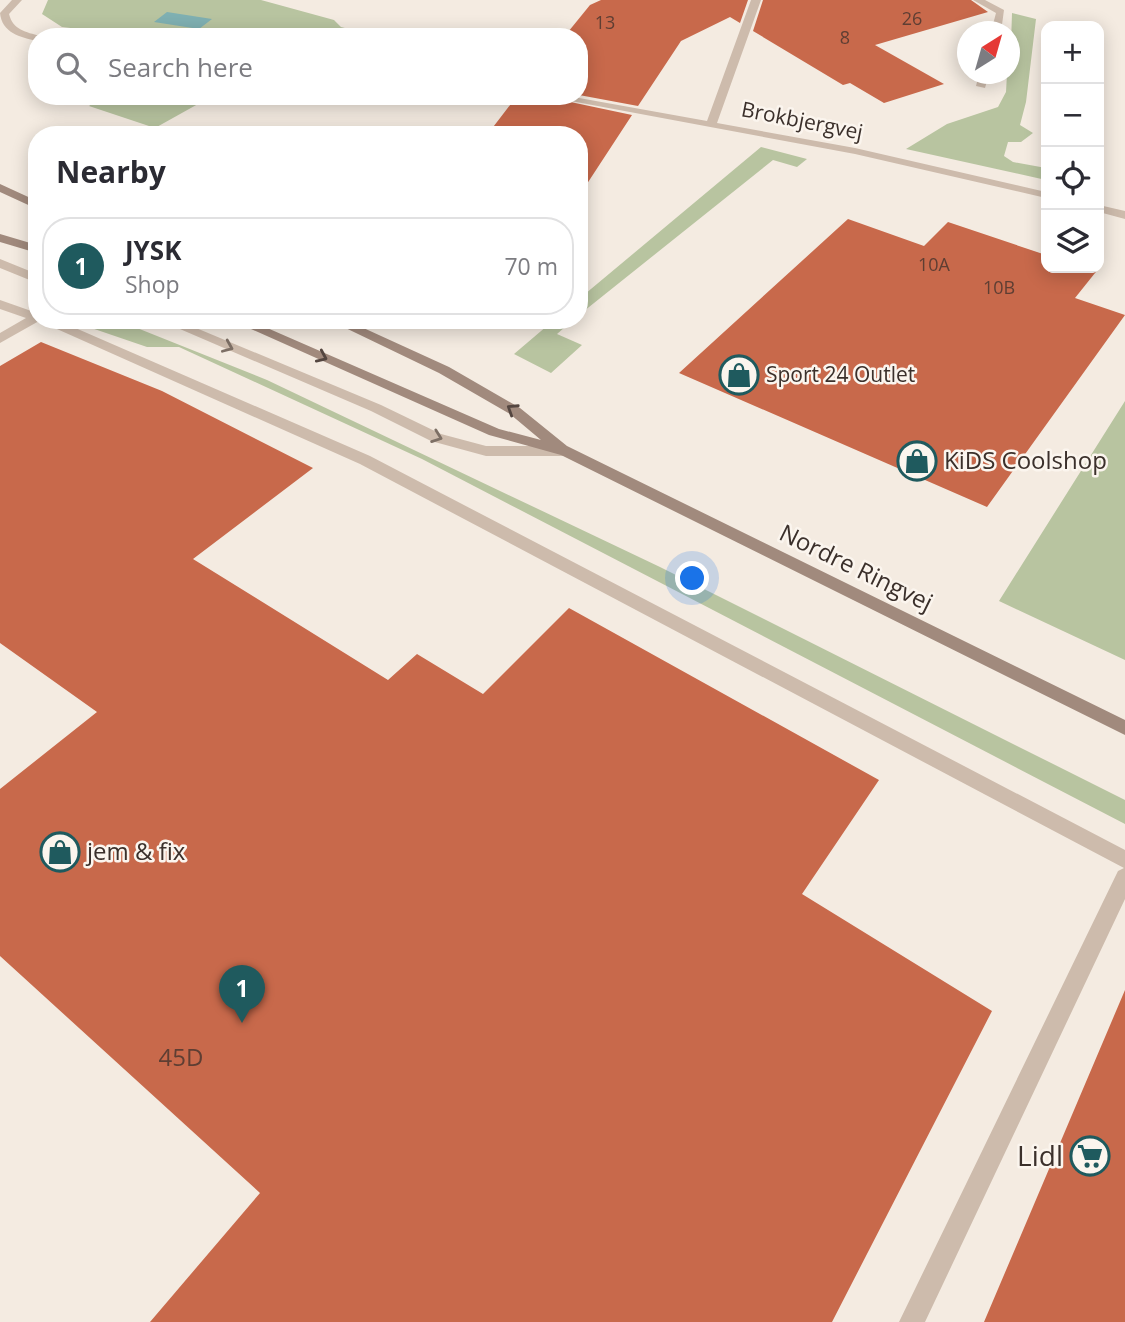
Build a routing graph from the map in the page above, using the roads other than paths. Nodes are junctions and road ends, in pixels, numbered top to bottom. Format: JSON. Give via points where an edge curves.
{"nodes":[{"id":1,"x":17,"y":0,"type":"edge"},
{"id":2,"x":756,"y":0,"type":"edge"},
{"id":3,"x":978,"y":0,"type":"edge"},
{"id":4,"x":999,"y":21,"type":"edge"},
{"id":5,"x":28,"y":35,"type":"edge"},
{"id":6,"x":588,"y":102,"type":"edge"},
{"id":7,"x":712,"y":123,"type":"junction"},
{"id":8,"x":0,"y":187,"type":"edge"},
{"id":9,"x":1041,"y":194,"type":"edge"},
{"id":10,"x":0,"y":199,"type":"edge"},
{"id":11,"x":28,"y":202,"type":"edge"},
{"id":12,"x":28,"y":204,"type":"edge"},
{"id":13,"x":1103,"y":210,"type":"edge"},
{"id":14,"x":1125,"y":215,"type":"edge"},
{"id":15,"x":0,"y":238,"type":"edge"},
{"id":16,"x":28,"y":246,"type":"edge"},
{"id":17,"x":0,"y":263,"type":"edge"},
{"id":18,"x":28,"y":275,"type":"edge"},
{"id":19,"x":0,"y":304,"type":"edge"},
{"id":20,"x":28,"y":314,"type":"edge"},
{"id":21,"x":28,"y":322,"type":"edge"},
{"id":22,"x":67,"y":329,"type":"edge"},
{"id":23,"x":187,"y":329,"type":"edge"},
{"id":24,"x":258,"y":329,"type":"edge"},
{"id":25,"x":355,"y":329,"type":"edge"},
{"id":26,"x":0,"y":339,"type":"edge"},
{"id":27,"x":566,"y":451,"type":"junction"},
{"id":28,"x":1125,"y":728,"type":"edge"},
{"id":29,"x":1125,"y":860,"type":"edge"},
{"id":30,"x":1125,"y":877,"type":"edge"},
{"id":31,"x":912,"y":1322,"type":"edge"}],
"edges":[{"from":1,"to":5,"type":"street","via":[[4,14],[5,22]]},
{"from":2,"to":7,"type":"street"},
{"from":3,"to":4,"type":"street","via":[[1001,12]]},
{"from":6,"to":7,"type":"street","name":"Brokbjergvej"},
{"from":7,"to":9,"type":"street","name":"Brokbjergvej"},
{"from":8,"to":11,"type":"main road"},
{"from":10,"to":12,"type":"main road"},
{"from":13,"to":14,"type":"street"},
{"from":15,"to":16,"type":"main road"},
{"from":17,"to":18,"type":"street"},
{"from":19,"to":20,"type":"street"},
{"from":21,"to":26,"type":"street"},
{"from":22,"to":29,"type":"street","via":[[365,460]]},
{"from":23,"to":27,"type":"street","one_way":true,"via":[[436,438],[485,451]]},
{"from":24,"to":27,"type":"main road","name":"Nordre Ringvej","one_way":true,"via":[[494,432]]},
{"from":27,"to":25,"type":"main road","name":"Nordre Ringvej","one_way":true,"via":[[480,390]]},
{"from":27,"to":28,"type":"main road","name":"Nordre Ringvej"},
{"from":30,"to":31,"type":"street"}]}
